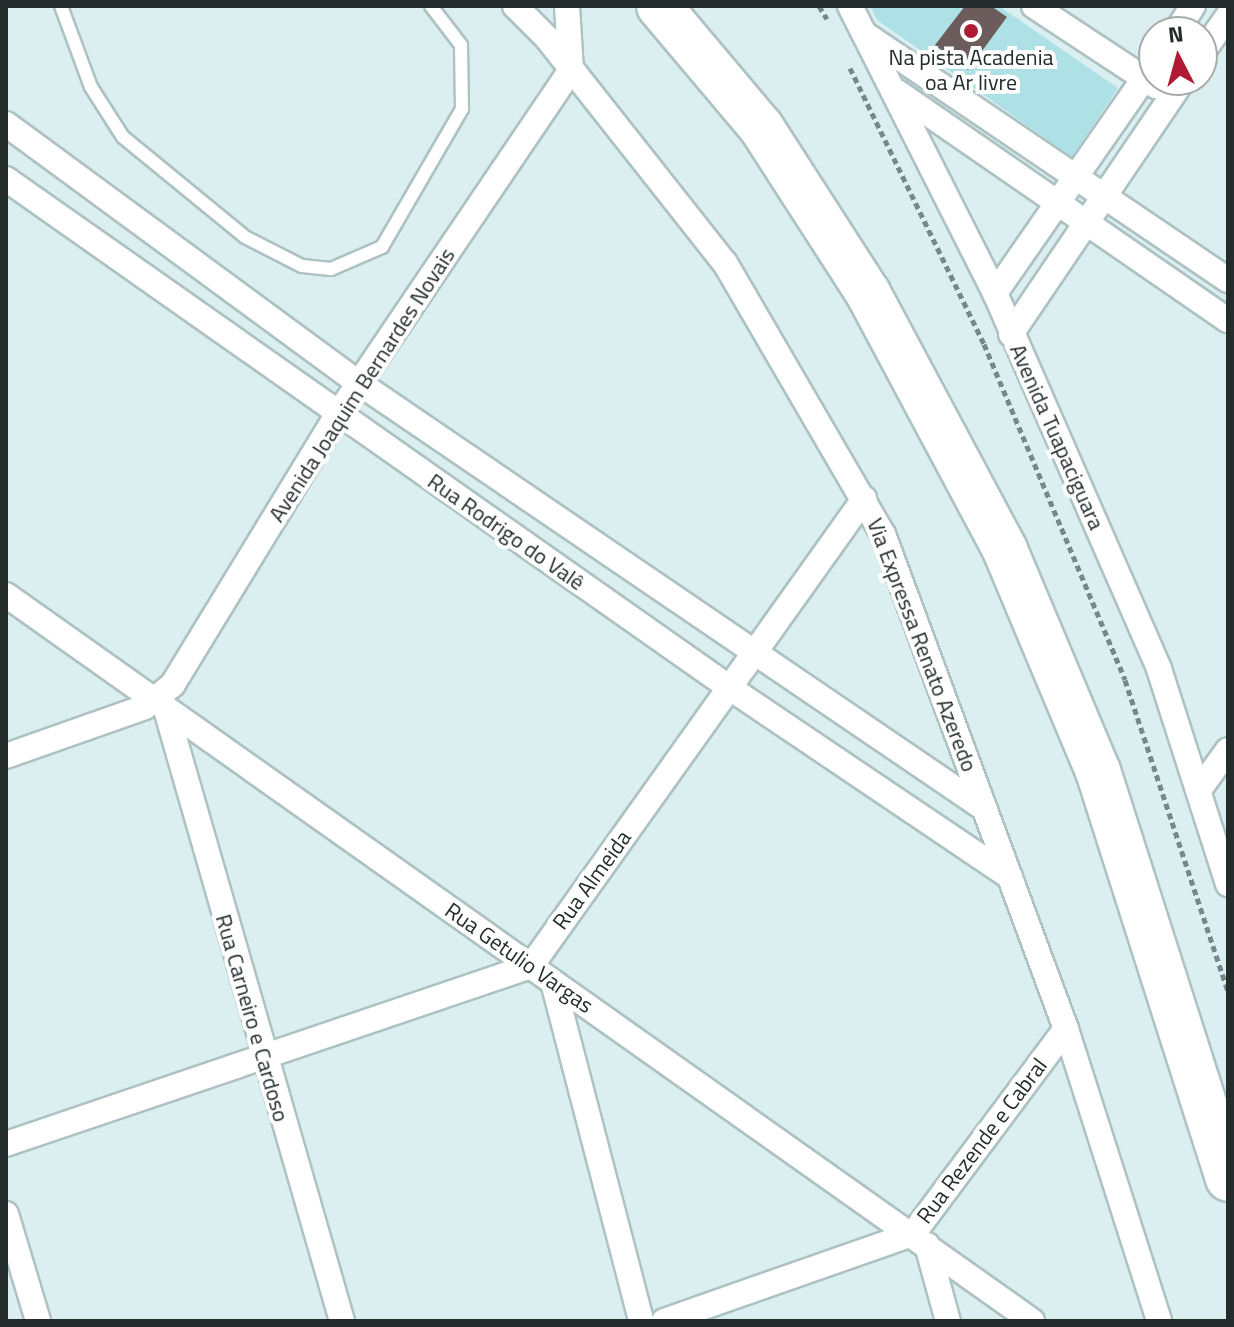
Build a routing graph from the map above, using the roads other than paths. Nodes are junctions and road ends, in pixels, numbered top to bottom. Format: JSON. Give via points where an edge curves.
{"nodes":[{"id":1,"x":61,"y":6,"type":"edge"},
{"id":2,"x":431,"y":6,"type":"edge"},
{"id":3,"x":515,"y":6,"type":"edge"},
{"id":4,"x":567,"y":6,"type":"edge"},
{"id":5,"x":659,"y":6,"type":"edge"},
{"id":6,"x":850,"y":6,"type":"edge"},
{"id":7,"x":1034,"y":6,"type":"edge"},
{"id":8,"x":862,"y":32,"type":"junction"},
{"id":9,"x":1138,"y":65,"type":"edge"},
{"id":10,"x":571,"y":70,"type":"junction"},
{"id":11,"x":1138,"y":86,"type":"edge"},
{"id":12,"x":895,"y":90,"type":"junction"},
{"id":13,"x":1171,"y":96,"type":"edge"},
{"id":14,"x":6,"y":124,"type":"edge"},
{"id":15,"x":1073,"y":176,"type":"junction"},
{"id":16,"x":6,"y":179,"type":"edge"},
{"id":17,"x":1102,"y":196,"type":"junction"},
{"id":18,"x":1058,"y":201,"type":"junction"},
{"id":19,"x":1085,"y":220,"type":"junction"},
{"id":20,"x":1228,"y":280,"type":"edge"},
{"id":21,"x":995,"y":293,"type":"junction"},
{"id":22,"x":1228,"y":320,"type":"edge"},
{"id":23,"x":1011,"y":334,"type":"junction"},
{"id":24,"x":359,"y":383,"type":"junction"},
{"id":25,"x":338,"y":414,"type":"junction"},
{"id":26,"x":864,"y":499,"type":"junction"},
{"id":27,"x":6,"y":595,"type":"edge"},
{"id":28,"x":754,"y":654,"type":"junction"},
{"id":29,"x":730,"y":688,"type":"junction"},
{"id":30,"x":161,"y":708,"type":"junction"},
{"id":31,"x":1228,"y":750,"type":"edge"},
{"id":32,"x":6,"y":756,"type":"edge"},
{"id":33,"x":1199,"y":790,"type":"junction"},
{"id":34,"x":985,"y":809,"type":"junction"},
{"id":35,"x":1221,"y":831,"type":"edge"},
{"id":36,"x":1010,"y":877,"type":"junction"},
{"id":37,"x":1228,"y":884,"type":"edge"},
{"id":38,"x":531,"y":966,"type":"junction"},
{"id":39,"x":553,"y":982,"type":"junction"},
{"id":40,"x":1066,"y":1029,"type":"junction"},
{"id":41,"x":262,"y":1054,"type":"junction"},
{"id":42,"x":6,"y":1144,"type":"edge"},
{"id":43,"x":1228,"y":1179,"type":"edge"},
{"id":44,"x":6,"y":1214,"type":"edge"},
{"id":45,"x":920,"y":1240,"type":"junction"},
{"id":46,"x":38,"y":1321,"type":"edge"},
{"id":47,"x":342,"y":1321,"type":"edge"},
{"id":48,"x":641,"y":1321,"type":"edge"},
{"id":49,"x":664,"y":1321,"type":"edge"},
{"id":50,"x":948,"y":1321,"type":"edge"},
{"id":51,"x":1032,"y":1321,"type":"edge"},
{"id":52,"x":1159,"y":1321,"type":"edge"}],
"edges":[{"from":1,"to":2,"type":"lane","via":[[91,87],[123,137],[245,237],[302,266],[331,269],[382,247],[462,109],[461,45]]},
{"from":3,"to":10,"type":"street","name":"Via Expressa Renato Azeredo"},
{"from":4,"to":10,"type":"street"},
{"from":5,"to":43,"type":"highway","via":[[761,127],[868,293],[1005,550],[1098,771]]},
{"from":6,"to":8,"type":"street","name":"Avenida Tuapaciguara"},
{"from":7,"to":9,"type":"street"},
{"from":8,"to":12,"type":"street","name":"Avenida Tuapaciguara"},
{"from":8,"to":15,"type":"street"},
{"from":10,"to":24,"type":"street","name":"Avenida Joaquim Bernardes Novais"},
{"from":10,"to":26,"type":"street","name":"Via Expressa Renato Azeredo","via":[[725,263]]},
{"from":11,"to":15,"type":"street"},
{"from":12,"to":18,"type":"street"},
{"from":12,"to":21,"type":"street","name":"Avenida Tuapaciguara"},
{"from":13,"to":17,"type":"street"},
{"from":14,"to":24,"type":"street","name":"Rua Rodrigo do Valê"},
{"from":15,"to":17,"type":"street"},
{"from":15,"to":18,"type":"street"},
{"from":16,"to":25,"type":"street","name":"Rua Rodrigo do Valê"},
{"from":17,"to":19,"type":"street"},
{"from":17,"to":20,"type":"street"},
{"from":18,"to":19,"type":"street"},
{"from":18,"to":21,"type":"street"},
{"from":19,"to":22,"type":"street"},
{"from":19,"to":23,"type":"street"},
{"from":21,"to":23,"type":"street","name":"Avenida Tuapaciguara"},
{"from":23,"to":33,"type":"street","name":"Avenida Tuapaciguara","via":[[1159,669]]},
{"from":24,"to":25,"type":"street","name":"Avenida Joaquim Bernardes Novais"},
{"from":24,"to":28,"type":"street","name":"Rua Rodrigo do Valê"},
{"from":25,"to":29,"type":"street","name":"Rua Rodrigo do Valê"},
{"from":25,"to":30,"type":"street","name":"Avenida Joaquim Bernardes Novais"},
{"from":26,"to":28,"type":"street","name":"Rua Almeida"},
{"from":26,"to":34,"type":"street","name":"Via Expressa Renato Azeredo","via":[[883,534]]},
{"from":27,"to":30,"type":"street","name":"Rua Getulio Vargas"},
{"from":28,"to":29,"type":"street","name":"Rua Almeida"},
{"from":28,"to":34,"type":"street","name":"Rua Rodrigo do Valê"},
{"from":29,"to":36,"type":"street","name":"Rua Rodrigo do Valê"},
{"from":29,"to":38,"type":"street","name":"Rua Almeida"},
{"from":30,"to":32,"type":"street"},
{"from":30,"to":38,"type":"street","name":"Rua Getulio Vargas"},
{"from":30,"to":41,"type":"street","name":"Rua Carneiro e Cardoso"},
{"from":31,"to":33,"type":"street"},
{"from":33,"to":35,"type":"street","name":"Avenida Tuapaciguara"},
{"from":34,"to":36,"type":"street","name":"Via Expressa Renato Azeredo"},
{"from":35,"to":37,"type":"street","name":"Avenida Tuapaciguara"},
{"from":36,"to":40,"type":"street","name":"Via Expressa Renato Azeredo"},
{"from":38,"to":39,"type":"street","name":"Rua Getulio Vargas"},
{"from":38,"to":41,"type":"street"},
{"from":39,"to":45,"type":"street","name":"Rua Getulio Vargas"},
{"from":39,"to":48,"type":"street"},
{"from":40,"to":45,"type":"street","name":"Rua Rezende e Cabral"},
{"from":40,"to":52,"type":"street","name":"Via Expressa Renato Azeredo"},
{"from":41,"to":42,"type":"street"},
{"from":41,"to":47,"type":"street","name":"Rua Carneiro e Cardoso"},
{"from":44,"to":46,"type":"street"},
{"from":45,"to":49,"type":"street","name":"Rua Rezende e Cabral"},
{"from":45,"to":50,"type":"street"},
{"from":45,"to":51,"type":"street","name":"Rua Getulio Vargas"}]}
